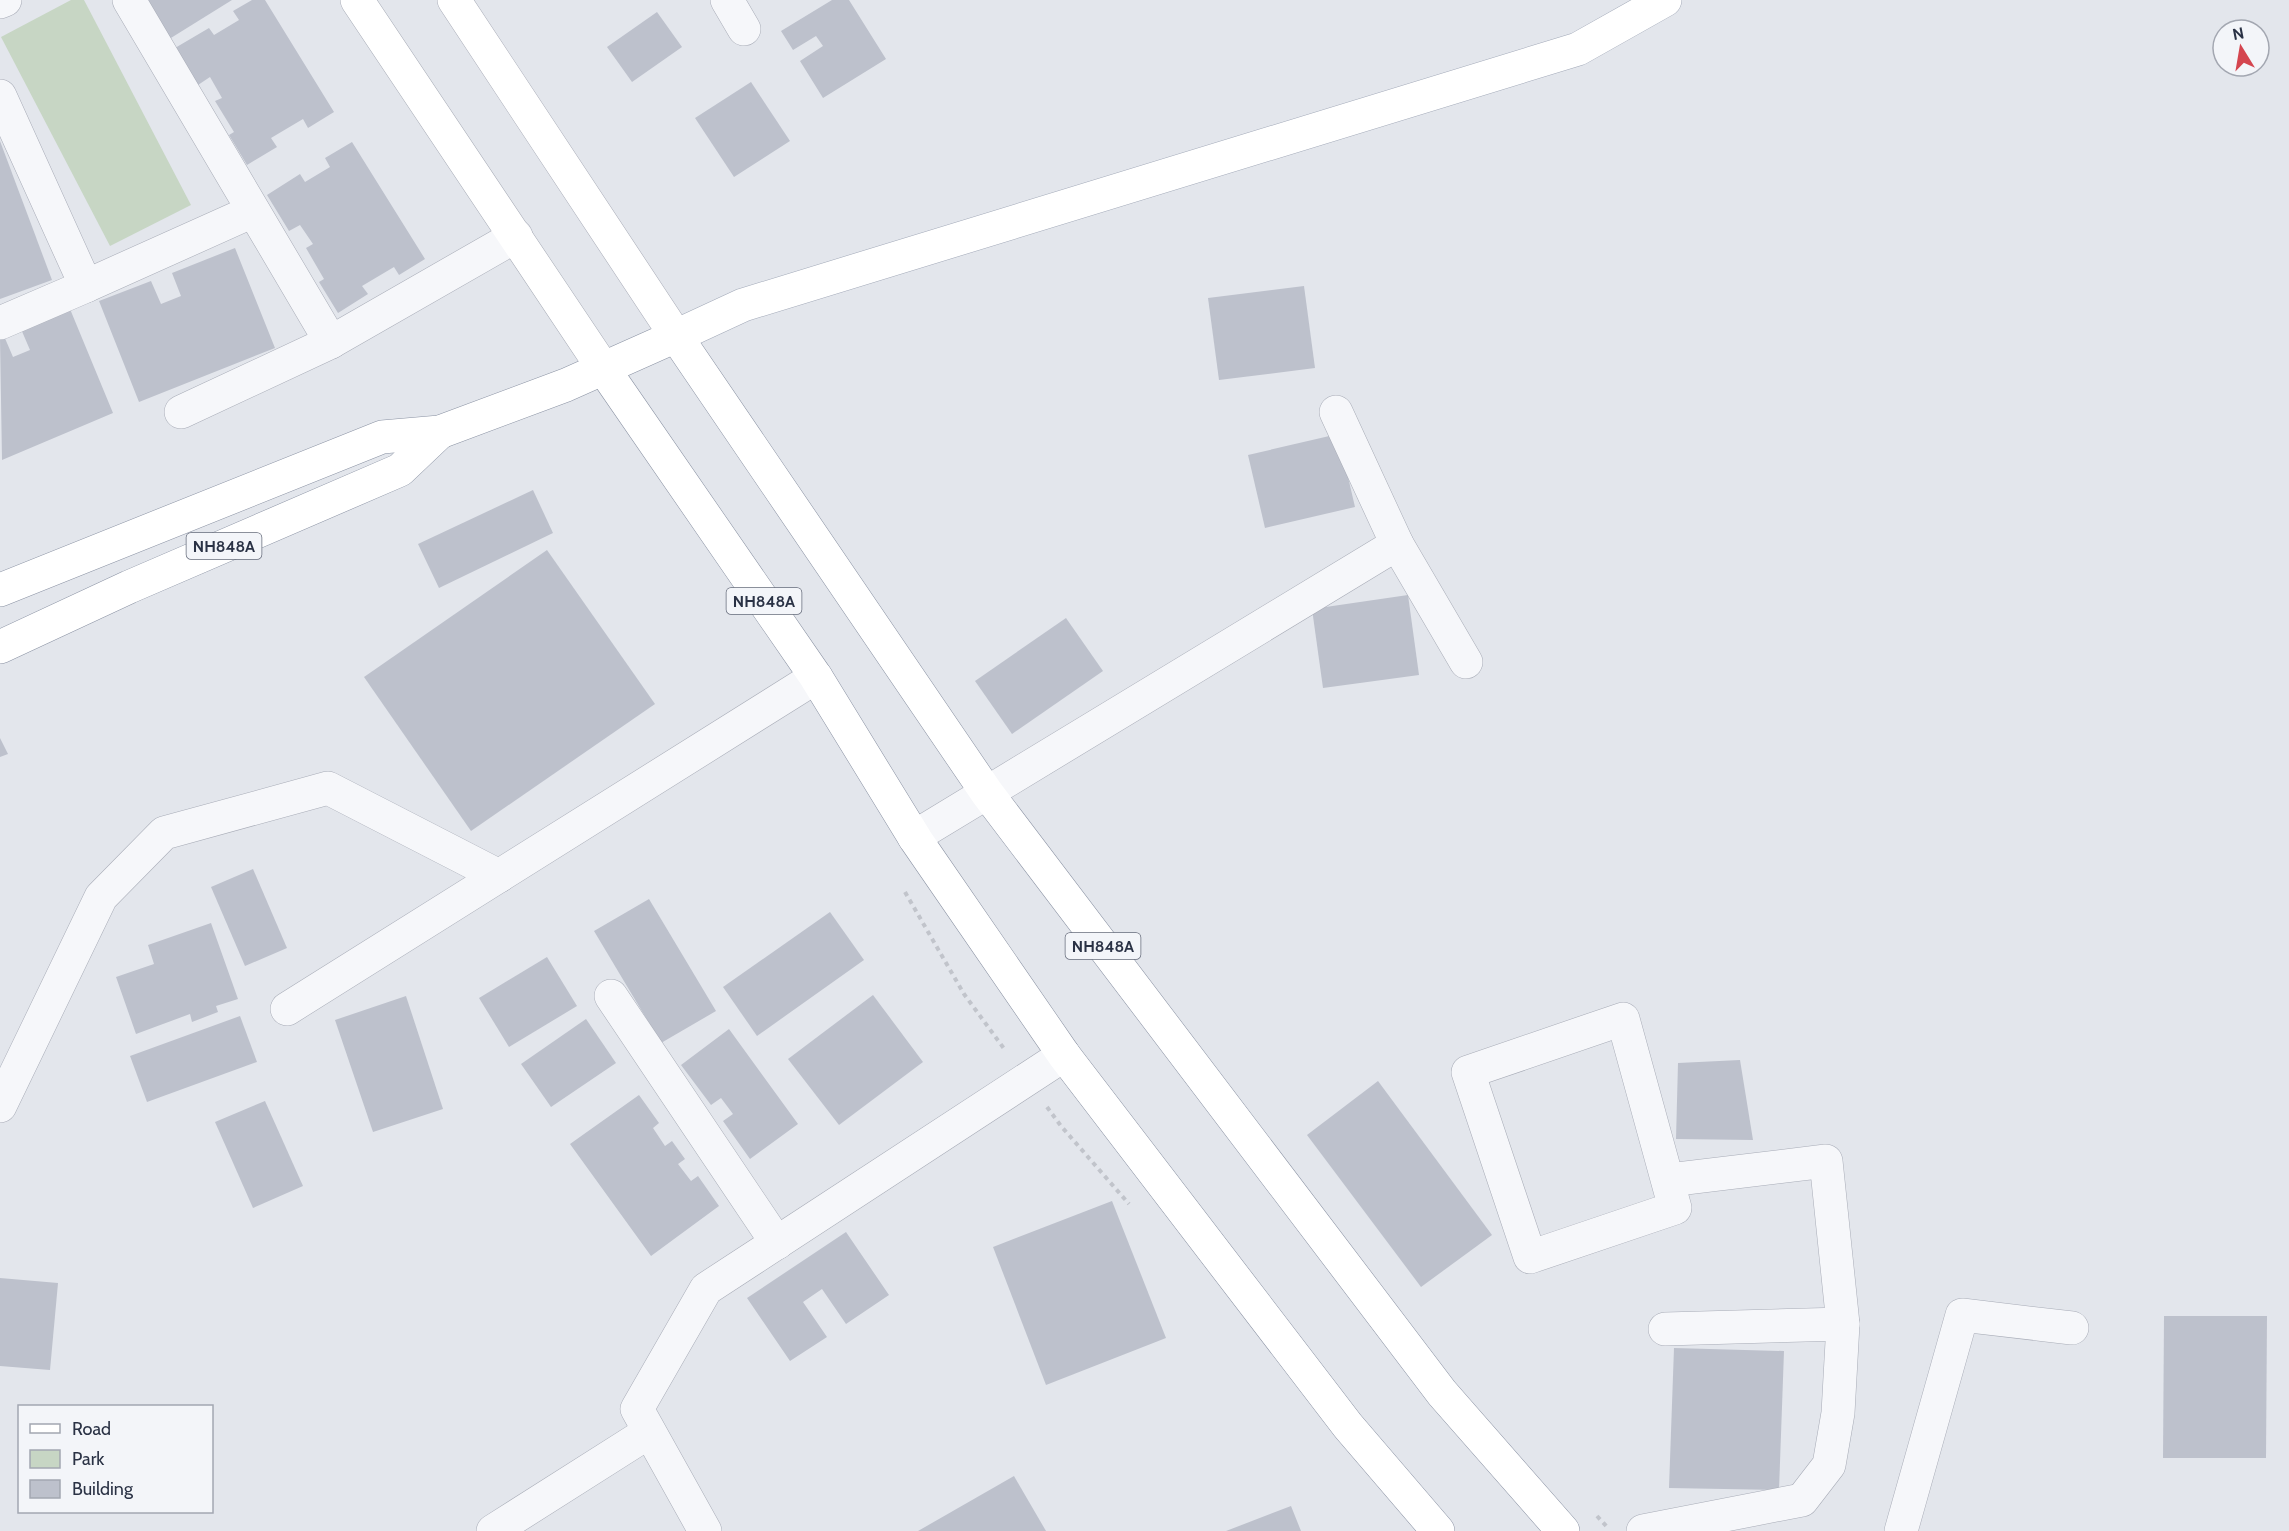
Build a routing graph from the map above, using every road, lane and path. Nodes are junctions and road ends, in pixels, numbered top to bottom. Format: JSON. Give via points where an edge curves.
{"nodes":[{"id":1,"x":5,"y":0,"type":"edge"},
{"id":2,"x":129,"y":0,"type":"edge"},
{"id":3,"x":357,"y":0,"type":"edge"},
{"id":4,"x":454,"y":0,"type":"edge"},
{"id":5,"x":727,"y":0,"type":"edge"},
{"id":6,"x":1665,"y":0,"type":"edge"},
{"id":7,"x":0,"y":2,"type":"edge"},
{"id":8,"x":744,"y":29,"type":"dead end"},
{"id":9,"x":0,"y":96,"type":"edge"},
{"id":10,"x":253,"y":211,"type":"junction"},
{"id":11,"x":516,"y":236,"type":"junction"},
{"id":12,"x":86,"y":286,"type":"junction"},
{"id":13,"x":0,"y":323,"type":"edge"},
{"id":14,"x":676,"y":336,"type":"junction"},
{"id":15,"x":331,"y":342,"type":"junction"},
{"id":16,"x":603,"y":368,"type":"junction"},
{"id":17,"x":181,"y":412,"type":"dead end"},
{"id":18,"x":1335,"y":412,"type":"dead end"},
{"id":19,"x":440,"y":432,"type":"junction"},
{"id":20,"x":1397,"y":544,"type":"junction"},
{"id":21,"x":0,"y":591,"type":"edge"},
{"id":22,"x":0,"y":647,"type":"edge"},
{"id":23,"x":1466,"y":662,"type":"dead end"},
{"id":24,"x":816,"y":677,"type":"junction"},
{"id":25,"x":987,"y":793,"type":"junction"},
{"id":26,"x":915,"y":838,"type":"junction"},
{"id":27,"x":499,"y":876,"type":"junction"},
{"id":28,"x":611,"y":996,"type":"dead end"},
{"id":29,"x":287,"y":1009,"type":"dead end"},
{"id":30,"x":1064,"y":1055,"type":"junction"},
{"id":31,"x":0,"y":1106,"type":"edge"},
{"id":32,"x":1669,"y":1180,"type":"junction"},
{"id":33,"x":777,"y":1243,"type":"junction"},
{"id":34,"x":1843,"y":1324,"type":"junction"},
{"id":35,"x":2072,"y":1328,"type":"dead end"},
{"id":36,"x":1665,"y":1329,"type":"dead end"},
{"id":37,"x":650,"y":1432,"type":"junction"},
{"id":38,"x":493,"y":1531,"type":"edge"},
{"id":39,"x":705,"y":1531,"type":"edge"},
{"id":40,"x":1438,"y":1531,"type":"edge"},
{"id":41,"x":1563,"y":1531,"type":"edge"},
{"id":42,"x":1643,"y":1531,"type":"edge"},
{"id":43,"x":1901,"y":1531,"type":"edge"}],
"edges":[{"from":1,"to":7,"type":"street"},
{"from":2,"to":10,"type":"street"},
{"from":3,"to":11,"type":"main road"},
{"from":4,"to":14,"type":"main road"},
{"from":5,"to":8,"type":"street"},
{"from":6,"to":14,"type":"main road","via":[[1578,49],[743,305]]},
{"from":9,"to":12,"type":"street"},
{"from":10,"to":12,"type":"street"},
{"from":10,"to":15,"type":"street"},
{"from":11,"to":15,"type":"street"},
{"from":11,"to":16,"type":"main road"},
{"from":12,"to":13,"type":"street"},
{"from":14,"to":16,"type":"main road"},
{"from":14,"to":25,"type":"main road","number":"NH848A"},
{"from":15,"to":17,"type":"street"},
{"from":16,"to":19,"type":"main road","number":"NH848A"},
{"from":16,"to":24,"type":"main road","number":"NH848A"},
{"from":18,"to":20,"type":"street"},
{"from":19,"to":21,"type":"main road","number":"NH848A","via":[[382,437]]},
{"from":19,"to":22,"type":"main road","number":"NH848A","via":[[400,470]]},
{"from":20,"to":23,"type":"street"},
{"from":20,"to":25,"type":"street"},
{"from":24,"to":26,"type":"main road","number":"NH848A"},
{"from":24,"to":27,"type":"street"},
{"from":25,"to":26,"type":"street"},
{"from":25,"to":41,"type":"main road","number":"NH848A","via":[[1442,1393]]},
{"from":26,"to":30,"type":"main road","number":"NH848A"},
{"from":27,"to":29,"type":"street"},
{"from":27,"to":31,"type":"street","via":[[328,788],[164,833],[101,897]]},
{"from":28,"to":33,"type":"street"},
{"from":30,"to":33,"type":"street"},
{"from":30,"to":40,"type":"main road","number":"NH848A","via":[[1348,1426]]},
{"from":32,"to":32,"type":"street","via":[[1623,1019],[1468,1072],[1530,1257],[1675,1208]]},
{"from":32,"to":34,"type":"street","via":[[1826,1161]]},
{"from":33,"to":37,"type":"street","via":[[706,1289],[637,1408]]},
{"from":34,"to":36,"type":"street"},
{"from":34,"to":42,"type":"street","via":[[1838,1413],[1829,1465],[1802,1500]]},
{"from":35,"to":43,"type":"street","via":[[1962,1315]]},
{"from":37,"to":38,"type":"street"},
{"from":37,"to":39,"type":"street"}]}
